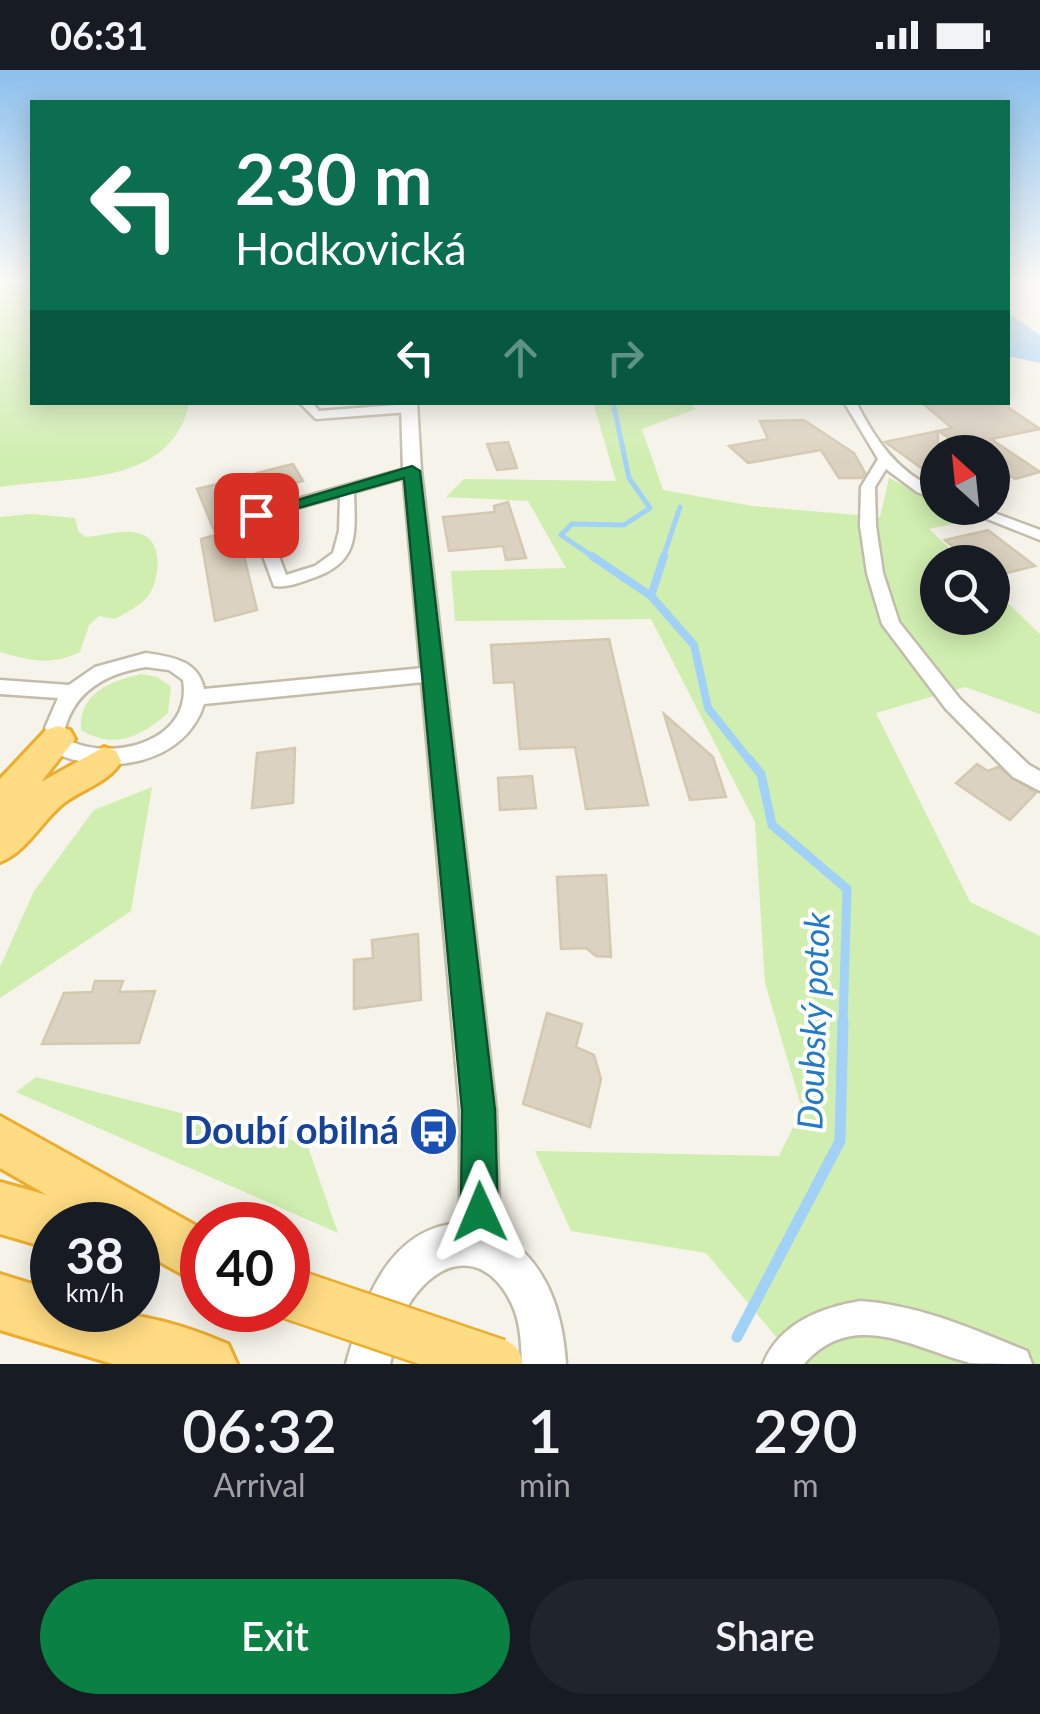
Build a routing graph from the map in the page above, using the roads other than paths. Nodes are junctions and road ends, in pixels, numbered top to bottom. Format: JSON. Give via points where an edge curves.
{"nodes":[{"id":1,"x":307,"y":405,"type":"edge"},
{"id":2,"x":409,"y":405,"type":"edge"},
{"id":3,"x":851,"y":405,"type":"edge"},
{"id":4,"x":885,"y":459,"type":"junction"},
{"id":5,"x":412,"y":471,"type":"junction"},
{"id":6,"x":920,"y":486,"type":"edge"},
{"id":7,"x":346,"y":490,"type":"junction"},
{"id":8,"x":1010,"y":524,"type":"edge"},
{"id":9,"x":1040,"y":535,"type":"edge"},
{"id":10,"x":434,"y":674,"type":"junction"},
{"id":11,"x":0,"y":686,"type":"edge"},
{"id":12,"x":72,"y":692,"type":"junction"},
{"id":13,"x":197,"y":697,"type":"junction"},
{"id":14,"x":58,"y":738,"type":"junction"},
{"id":15,"x":104,"y":761,"type":"junction"},
{"id":16,"x":1040,"y":782,"type":"edge"},
{"id":17,"x":0,"y":804,"type":"edge"},
{"id":18,"x":0,"y":845,"type":"edge"},
{"id":19,"x":0,"y":1140,"type":"edge"},
{"id":20,"x":0,"y":1208,"type":"edge"},
{"id":21,"x":30,"y":1216,"type":"edge"},
{"id":22,"x":180,"y":1245,"type":"edge"},
{"id":23,"x":480,"y":1246,"type":"junction"},
{"id":24,"x":310,"y":1300,"type":"edge"},
{"id":25,"x":0,"y":1302,"type":"edge"},
{"id":26,"x":203,"y":1362,"type":"edge"},
{"id":27,"x":368,"y":1364,"type":"edge"},
{"id":28,"x":497,"y":1364,"type":"edge"},
{"id":29,"x":544,"y":1364,"type":"edge"},
{"id":30,"x":781,"y":1364,"type":"edge"},
{"id":31,"x":1014,"y":1364,"type":"edge"}],
"edges":[{"from":1,"to":2,"type":"street","via":[[316,415]]},
{"from":2,"to":5,"type":"street"},
{"from":3,"to":4,"type":"street"},
{"from":4,"to":6,"type":"street"},
{"from":4,"to":16,"type":"street","via":[[868,486],[868,526],[891,624],[954,704]]},
{"from":5,"to":7,"type":"street"},
{"from":5,"to":10,"type":"street"},
{"from":7,"to":7,"type":"street","via":[[256,515],[280,582],[340,559],[347,545]]},
{"from":8,"to":9,"type":"street"},
{"from":10,"to":13,"type":"street"},
{"from":10,"to":23,"type":"street","via":[[478,1110]]},
{"from":11,"to":12,"type":"street"},
{"from":12,"to":13,"type":"street","via":[[114,666],[161,660],[192,676]]},
{"from":12,"to":14,"type":"street","via":[[57,716]]},
{"from":13,"to":15,"type":"street","via":[[185,722],[158,745]]},
{"from":14,"to":15,"type":"street","via":[[74,755]]},
{"from":14,"to":17,"type":"highway"},
{"from":15,"to":18,"type":"highway","via":[[50,794]]},
{"from":19,"to":22,"type":"highway"},
{"from":20,"to":21,"type":"highway"},
{"from":23,"to":27,"type":"street","via":[[440,1248],[404,1275],[384,1309]]},
{"from":23,"to":29,"type":"street","via":[[505,1258],[526,1282],[540,1315]]},
{"from":24,"to":28,"type":"highway","bridge":true},
{"from":25,"to":26,"type":"highway"},
{"from":30,"to":31,"type":"street","via":[[820,1330],[845,1318],[876,1315]]}]}
